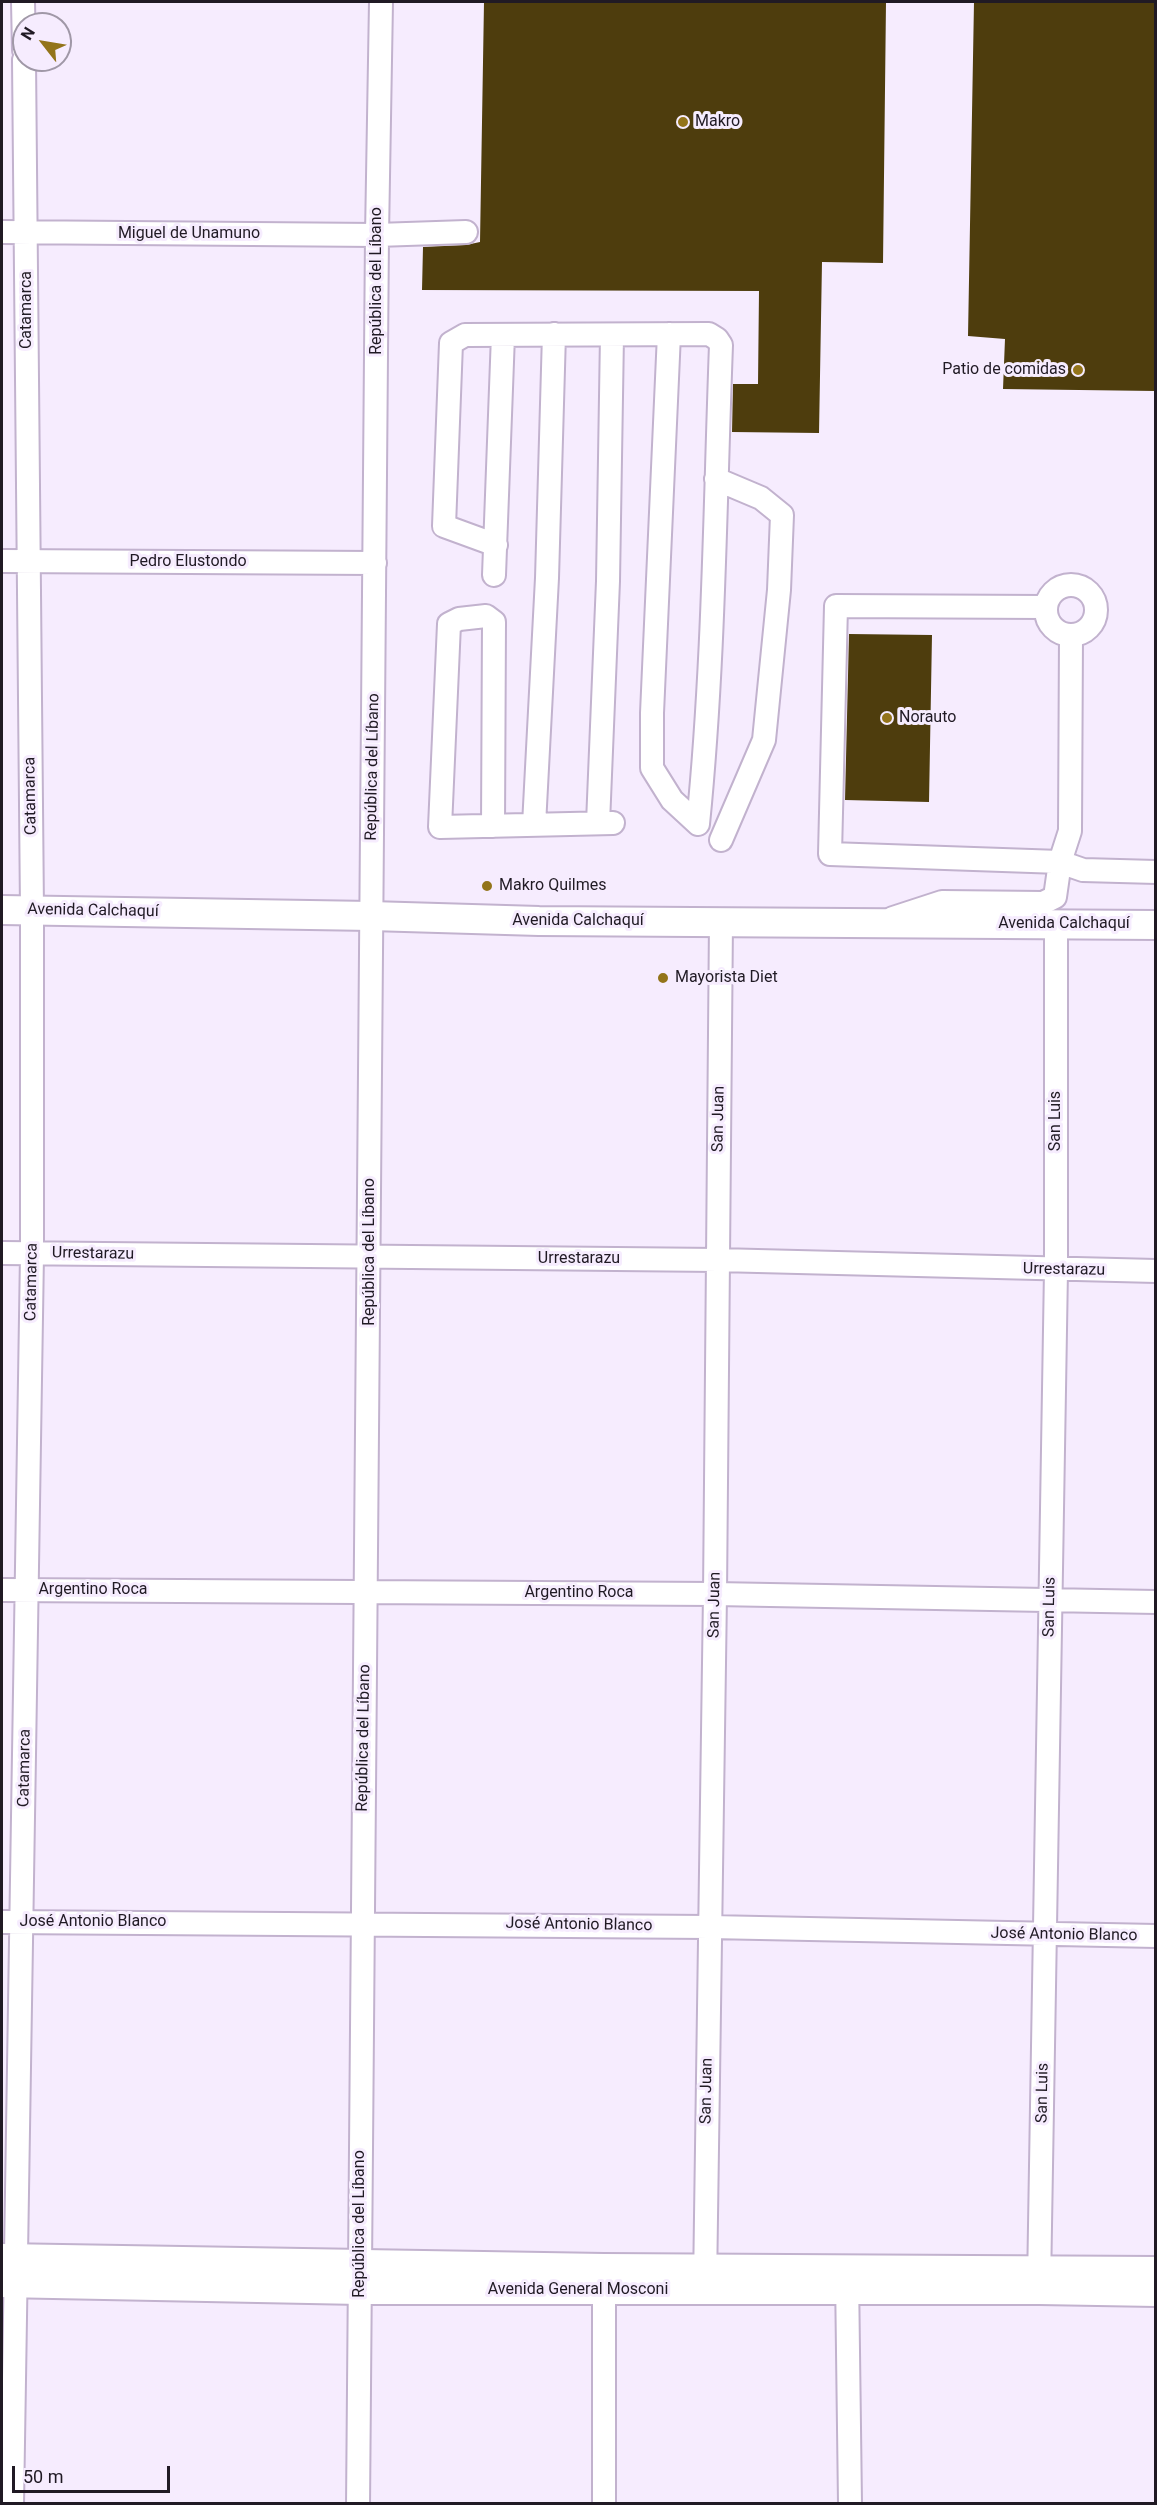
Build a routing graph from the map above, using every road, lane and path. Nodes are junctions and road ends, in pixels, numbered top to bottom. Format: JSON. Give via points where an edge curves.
{"nodes":[{"id":1,"x":381,"y":2,"type":"edge"},
{"id":2,"x":24,"y":72,"type":"edge"},
{"id":3,"x":2,"y":232,"type":"edge"},
{"id":4,"x":27,"y":232,"type":"junction"},
{"id":5,"x":466,"y":232,"type":"dead end"},
{"id":6,"x":377,"y":235,"type":"junction"},
{"id":7,"x":554,"y":334,"type":"junction"},
{"id":8,"x":669,"y":334,"type":"junction"},
{"id":9,"x":503,"y":335,"type":"junction"},
{"id":10,"x":612,"y":335,"type":"junction"},
{"id":11,"x":716,"y":479,"type":"junction"},
{"id":12,"x":496,"y":545,"type":"junction"},
{"id":13,"x":2,"y":561,"type":"edge"},
{"id":14,"x":28,"y":561,"type":"junction"},
{"id":15,"x":375,"y":563,"type":"junction"},
{"id":16,"x":494,"y":575,"type":"dead end"},
{"id":17,"x":1045,"y":607,"type":"junction"},
{"id":18,"x":1071,"y":636,"type":"junction"},
{"id":19,"x":534,"y":825,"type":"junction"},
{"id":20,"x":493,"y":826,"type":"junction"},
{"id":21,"x":721,"y":840,"type":"dead end"},
{"id":22,"x":1060,"y":862,"type":"junction"},
{"id":23,"x":1155,"y":872,"type":"edge"},
{"id":24,"x":2,"y":910,"type":"edge"},
{"id":25,"x":32,"y":910,"type":"junction"},
{"id":26,"x":371,"y":916,"type":"junction"},
{"id":27,"x":721,"y":921,"type":"junction"},
{"id":28,"x":880,"y":922,"type":"junction"},
{"id":29,"x":1056,"y":924,"type":"junction"},
{"id":30,"x":1155,"y":924,"type":"edge"},
{"id":31,"x":2,"y":1253,"type":"edge"},
{"id":32,"x":32,"y":1254,"type":"junction"},
{"id":33,"x":370,"y":1257,"type":"junction"},
{"id":34,"x":718,"y":1260,"type":"junction"},
{"id":35,"x":1056,"y":1270,"type":"junction"},
{"id":36,"x":1155,"y":1271,"type":"edge"},
{"id":37,"x":2,"y":1590,"type":"edge"},
{"id":38,"x":28,"y":1590,"type":"junction"},
{"id":39,"x":367,"y":1591,"type":"junction"},
{"id":40,"x":715,"y":1594,"type":"junction"},
{"id":41,"x":1050,"y":1601,"type":"junction"},
{"id":42,"x":1155,"y":1602,"type":"edge"},
{"id":43,"x":12,"y":1922,"type":"edge"},
{"id":44,"x":361,"y":1923,"type":"junction"},
{"id":45,"x":710,"y":1927,"type":"junction"},
{"id":46,"x":1046,"y":1935,"type":"junction"},
{"id":47,"x":1155,"y":1936,"type":"edge"},
{"id":48,"x":9,"y":2271,"type":"edge"},
{"id":49,"x":1155,"y":2271,"type":"edge"},
{"id":50,"x":360,"y":2277,"type":"junction"},
{"id":51,"x":604,"y":2279,"type":"junction"},
{"id":52,"x":705,"y":2279,"type":"junction"},
{"id":53,"x":847,"y":2279,"type":"junction"},
{"id":54,"x":1040,"y":2279,"type":"junction"},
{"id":55,"x":1155,"y":2292,"type":"edge"},
{"id":56,"x":12,"y":2504,"type":"edge"},
{"id":57,"x":358,"y":2504,"type":"edge"},
{"id":58,"x":604,"y":2504,"type":"edge"},
{"id":59,"x":850,"y":2504,"type":"edge"}],
"edges":[{"from":1,"to":6,"type":"street","name":"República del Líbano"},
{"from":2,"to":4,"type":"street","name":"Catamarca"},
{"from":3,"to":4,"type":"street","name":"Miguel de Unamuno"},
{"from":4,"to":6,"type":"street","name":"Miguel de Unamuno"},
{"from":4,"to":14,"type":"street","name":"Catamarca"},
{"from":5,"to":6,"type":"street","name":"Miguel de Unamuno"},
{"from":6,"to":15,"type":"street","name":"República del Líbano"},
{"from":7,"to":9,"type":"street"},
{"from":7,"to":10,"type":"street"},
{"from":7,"to":19,"type":"street"},
{"from":8,"to":10,"type":"street"},
{"from":8,"to":11,"type":"street","via":[[709,334],[721,345]]},
{"from":8,"to":11,"type":"street","via":[[651,713],[652,768],[672,800],[698,824],[705,759]]},
{"from":9,"to":12,"type":"street"},
{"from":9,"to":12,"type":"street","via":[[465,335],[451,343],[444,526]]},
{"from":10,"to":19,"type":"street","via":[[606,823]]},
{"from":11,"to":21,"type":"street","via":[[762,498],[782,515],[764,740]]},
{"from":12,"to":16,"type":"street"},
{"from":13,"to":14,"type":"street","name":"Pedro Elustondo"},
{"from":14,"to":15,"type":"street","name":"Pedro Elustondo"},
{"from":14,"to":25,"type":"street","name":"Catamarca"},
{"from":15,"to":26,"type":"street","name":"República del Líbano"},
{"from":17,"to":18,"type":"street","via":[[1055,631]]},
{"from":17,"to":18,"type":"street","via":[[1059,588],[1074,585],[1087,591],[1095,603],[1095,618],[1086,631]]},
{"from":17,"to":22,"type":"street","via":[[836,606],[830,854]]},
{"from":18,"to":22,"type":"street","via":[[1070,831]]},
{"from":19,"to":20,"type":"street"},
{"from":20,"to":20,"type":"street","via":[[494,622],[486,616],[449,624],[440,827]]},
{"from":22,"to":23,"type":"street","via":[[1083,870]]},
{"from":22,"to":28,"type":"street","via":[[1055,897],[1043,903],[942,902]]},
{"from":24,"to":25,"type":"main road","name":"Avenida Calchaquí"},
{"from":25,"to":26,"type":"main road","name":"Avenida Calchaquí"},
{"from":25,"to":32,"type":"street","name":"Catamarca"},
{"from":26,"to":27,"type":"main road","name":"Avenida Calchaquí"},
{"from":26,"to":33,"type":"street","name":"República del Líbano"},
{"from":27,"to":28,"type":"main road","name":"Avenida Calchaquí"},
{"from":27,"to":34,"type":"street","name":"San Juan"},
{"from":28,"to":29,"type":"main road","name":"Avenida Calchaquí"},
{"from":29,"to":30,"type":"main road","name":"Avenida Calchaquí"},
{"from":29,"to":35,"type":"street","name":"San Luis"},
{"from":31,"to":32,"type":"street","name":"Urrestarazu"},
{"from":32,"to":33,"type":"street","name":"Urrestarazu"},
{"from":32,"to":38,"type":"street","name":"Catamarca"},
{"from":33,"to":34,"type":"street","name":"Urrestarazu"},
{"from":33,"to":39,"type":"street","name":"República del Líbano"},
{"from":34,"to":35,"type":"street","name":"Urrestarazu"},
{"from":34,"to":40,"type":"street","name":"San Juan"},
{"from":35,"to":36,"type":"street","name":"Urrestarazu"},
{"from":35,"to":41,"type":"street","name":"San Luis"},
{"from":37,"to":38,"type":"street","name":"Argentino Roca"},
{"from":38,"to":39,"type":"street","name":"Argentino Roca"},
{"from":38,"to":43,"type":"street","name":"Catamarca"},
{"from":39,"to":40,"type":"street","name":"Argentino Roca"},
{"from":39,"to":44,"type":"street","name":"República del Líbano"},
{"from":40,"to":41,"type":"street","name":"Argentino Roca"},
{"from":40,"to":45,"type":"street","name":"San Juan"},
{"from":41,"to":42,"type":"street","name":"Argentino Roca"},
{"from":41,"to":46,"type":"street","name":"San Luis"},
{"from":43,"to":44,"type":"street","name":"José Antonio Blanco"},
{"from":43,"to":48,"type":"street","name":"Catamarca"},
{"from":44,"to":45,"type":"street","name":"José Antonio Blanco"},
{"from":44,"to":50,"type":"street","name":"República del Líbano"},
{"from":45,"to":46,"type":"street","name":"José Antonio Blanco"},
{"from":45,"to":52,"type":"street","name":"San Juan"},
{"from":46,"to":47,"type":"street","name":"José Antonio Blanco"},
{"from":46,"to":54,"type":"street","name":"San Luis"},
{"from":48,"to":50,"type":"main road","name":"Avenida General Mosconi"},
{"from":48,"to":56,"type":"street","name":"Catamarca"},
{"from":49,"to":54,"type":"main road","name":"Avenida General Mosconi"},
{"from":50,"to":51,"type":"main road","name":"Avenida General Mosconi"},
{"from":50,"to":57,"type":"street","name":"República del Líbano"},
{"from":51,"to":52,"type":"main road","name":"Avenida General Mosconi"},
{"from":51,"to":58,"type":"street"},
{"from":52,"to":53,"type":"main road","name":"Avenida General Mosconi"},
{"from":53,"to":54,"type":"main road","name":"Avenida General Mosconi"},
{"from":53,"to":59,"type":"street"},
{"from":54,"to":55,"type":"main road","name":"Avenida General Mosconi"}]}
